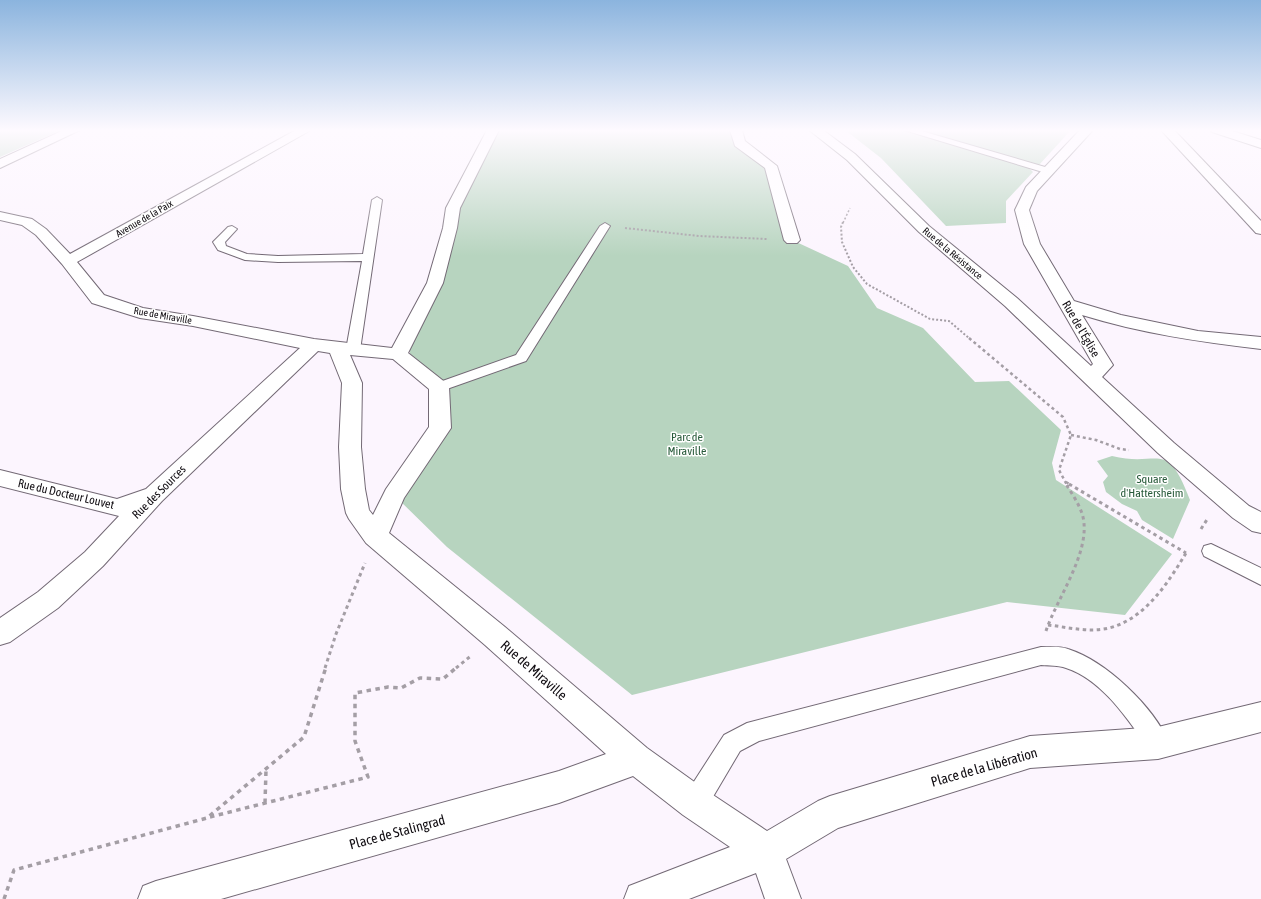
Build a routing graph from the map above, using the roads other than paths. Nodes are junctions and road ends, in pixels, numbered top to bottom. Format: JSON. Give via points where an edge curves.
{"nodes":[{"id":1,"x":227,"y":172,"type":"edge"},
{"id":2,"x":471,"y":172,"type":"edge"},
{"id":3,"x":773,"y":172,"type":"edge"},
{"id":4,"x":865,"y":172,"type":"edge"},
{"id":5,"x":1048,"y":172,"type":"edge"},
{"id":6,"x":1206,"y":172,"type":"edge"},
{"id":7,"x":378,"y":200,"type":"dead end"},
{"id":8,"x":0,"y":216,"type":"edge"},
{"id":9,"x":605,"y":226,"type":"road end"},
{"id":10,"x":232,"y":229,"type":"dead end"},
{"id":11,"x":1261,"y":230,"type":"edge"},
{"id":12,"x":792,"y":240,"type":"road end"},
{"id":13,"x":368,"y":257,"type":"junction"},
{"id":14,"x":68,"y":261,"type":"junction"},
{"id":15,"x":1067,"y":304,"type":"junction"},
{"id":16,"x":1261,"y":343,"type":"edge"},
{"id":17,"x":314,"y":345,"type":"junction"},
{"id":18,"x":352,"y":350,"type":"junction"},
{"id":19,"x":398,"y":354,"type":"junction"},
{"id":20,"x":1096,"y":371,"type":"junction"},
{"id":21,"x":438,"y":387,"type":"junction"},
{"id":22,"x":0,"y":478,"type":"edge"},
{"id":23,"x":154,"y":495,"type":"junction"},
{"id":24,"x":1261,"y":524,"type":"edge"},
{"id":25,"x":376,"y":536,"type":"junction"},
{"id":26,"x":1211,"y":551,"type":"dead end"},
{"id":27,"x":1261,"y":577,"type":"edge"},
{"id":28,"x":0,"y":633,"type":"edge"},
{"id":29,"x":1261,"y":717,"type":"edge"},
{"id":30,"x":1158,"y":743,"type":"junction"},
{"id":31,"x":636,"y":759,"type":"junction"},
{"id":32,"x":695,"y":802,"type":"junction"},
{"id":33,"x":766,"y":852,"type":"junction"},
{"id":34,"x":156,"y":899,"type":"edge"},
{"id":35,"x":642,"y":899,"type":"edge"},
{"id":36,"x":783,"y":899,"type":"edge"}],
"edges":[{"from":1,"to":14,"type":"street","name":"Avenue de la Paix"},
{"from":2,"to":19,"type":"street","via":[[453,208],[445,250],[435,283]]},
{"from":3,"to":12,"type":"street"},
{"from":4,"to":20,"type":"street","name":"Rue de la Résistance","via":[[924,229]]},
{"from":5,"to":15,"type":"street","name":"Rue de l'Église","via":[[1031,190],[1022,210],[1032,244]]},
{"from":6,"to":11,"type":"street"},
{"from":7,"to":13,"type":"lane"},
{"from":8,"to":14,"type":"street","name":"Rue de Miraville","via":[[27,222],[41,232]]},
{"from":9,"to":21,"type":"lane","via":[[521,358]]},
{"from":10,"to":13,"type":"lane","via":[[219,242],[222,248],[245,257]]},
{"from":13,"to":18,"type":"lane"},
{"from":14,"to":17,"type":"street","name":"Rue de Miraville","via":[[98,299],[140,313]]},
{"from":15,"to":16,"type":"street","via":[[1117,320],[1198,336]]},
{"from":15,"to":20,"type":"street","name":"Rue de l'Église"},
{"from":17,"to":18,"type":"street","name":"Rue de Miraville"},
{"from":17,"to":23,"type":"street","name":"Rue des Sources"},
{"from":18,"to":19,"type":"street","name":"Rue de Miraville"},
{"from":18,"to":25,"type":"street","name":"Rue de Miraville","via":[[352,489],[358,513]]},
{"from":19,"to":21,"type":"street"},
{"from":20,"to":24,"type":"street","name":"Rue de l'Église","via":[[1166,448],[1241,512]]},
{"from":21,"to":25,"type":"street","via":[[440,428],[394,495]]},
{"from":22,"to":23,"type":"street","name":"Rue du Docteur Louvet","via":[[117,508]]},
{"from":23,"to":28,"type":"street","name":"Rue des Sources","via":[[94,559],[48,600]]},
{"from":25,"to":31,"type":"street","name":"Rue de Miraville"},
{"from":26,"to":27,"type":"lane"},
{"from":29,"to":30,"type":"street","name":"Place de la Libération"},
{"from":30,"to":32,"type":"lane","via":[[1136,713],[1102,678],[1068,659],[1041,656],[755,731],[732,743]]},
{"from":30,"to":33,"type":"street","name":"Place de la Libération","via":[[1030,752],[830,813]]},
{"from":31,"to":32,"type":"street","name":"Rue de Miraville"},
{"from":31,"to":34,"type":"street","name":"Place de Stalingrad","via":[[559,788]]},
{"from":32,"to":33,"type":"street"},
{"from":33,"to":35,"type":"street","name":"Place de la Libération"},
{"from":33,"to":36,"type":"street"}]}
